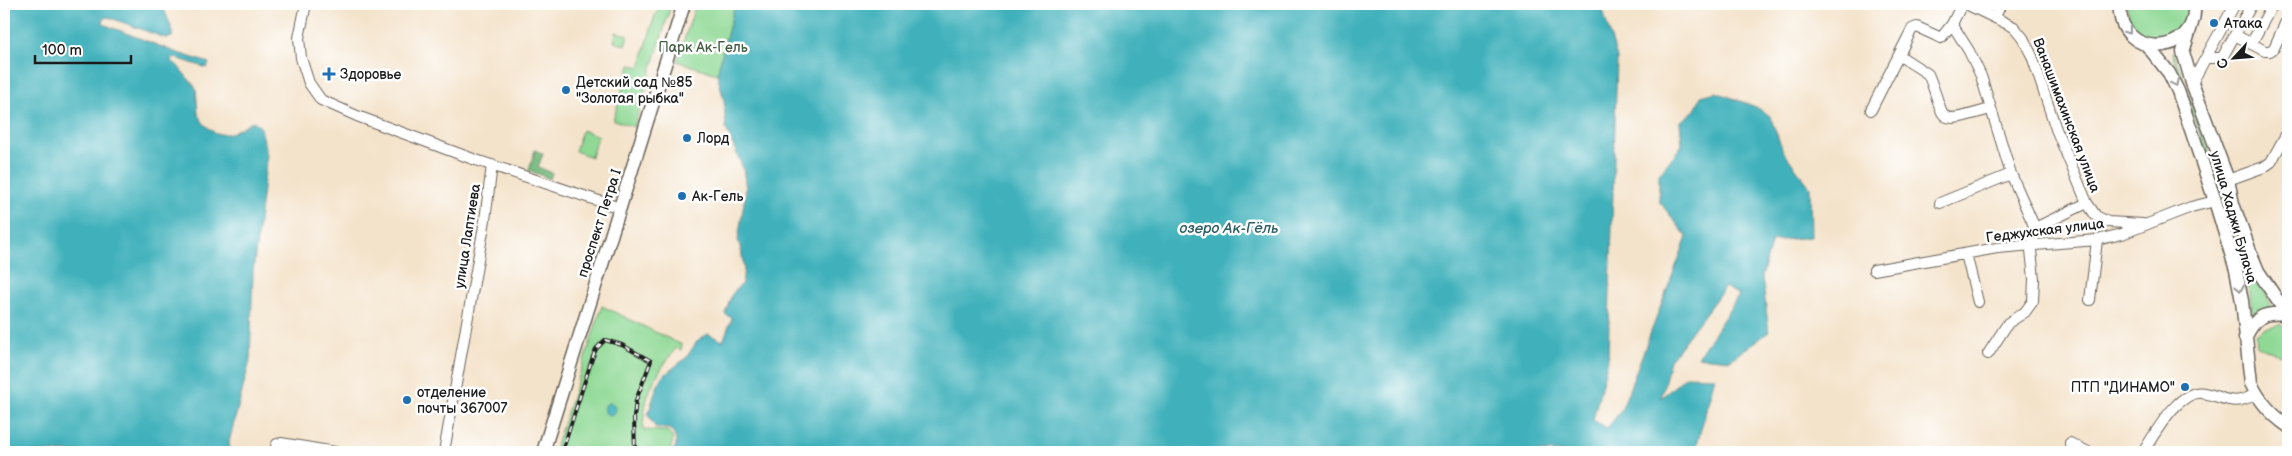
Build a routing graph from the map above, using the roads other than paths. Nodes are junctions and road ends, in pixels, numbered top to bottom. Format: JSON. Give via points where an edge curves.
{"nodes":[{"id":1,"x":306,"y":4,"type":"edge"},
{"id":2,"x":684,"y":4,"type":"edge"},
{"id":3,"x":692,"y":4,"type":"edge"},
{"id":4,"x":1962,"y":4,"type":"edge"},
{"id":5,"x":1966,"y":4,"type":"edge"},
{"id":6,"x":2002,"y":4,"type":"edge"},
{"id":7,"x":2194,"y":4,"type":"edge"},
{"id":8,"x":2235,"y":4,"type":"edge"},
{"id":9,"x":2252,"y":4,"type":"edge"},
{"id":10,"x":2274,"y":4,"type":"edge"},
{"id":11,"x":2118,"y":6,"type":"edge"},
{"id":12,"x":1995,"y":17,"type":"junction"},
{"id":13,"x":2288,"y":19,"type":"edge"},
{"id":14,"x":2192,"y":23,"type":"junction"},
{"id":15,"x":1952,"y":24,"type":"junction"},
{"id":16,"x":2235,"y":35,"type":"junction"},
{"id":17,"x":2146,"y":44,"type":"junction"},
{"id":18,"x":2252,"y":44,"type":"junction"},
{"id":19,"x":1900,"y":56,"type":"junction"},
{"id":20,"x":2206,"y":58,"type":"junction"},
{"id":21,"x":2192,"y":83,"type":"junction"},
{"id":22,"x":1990,"y":109,"type":"junction"},
{"id":23,"x":1870,"y":110,"type":"dead end"},
{"id":24,"x":2288,"y":131,"type":"edge"},
{"id":25,"x":492,"y":165,"type":"junction"},
{"id":26,"x":2011,"y":174,"type":"junction"},
{"id":27,"x":2228,"y":180,"type":"junction"},
{"id":28,"x":2215,"y":201,"type":"junction"},
{"id":29,"x":1940,"y":203,"type":"dead end"},
{"id":30,"x":2087,"y":203,"type":"junction"},
{"id":31,"x":620,"y":208,"type":"junction"},
{"id":32,"x":2145,"y":224,"type":"junction"},
{"id":33,"x":2035,"y":228,"type":"junction"},
{"id":34,"x":2097,"y":240,"type":"junction"},
{"id":35,"x":2031,"y":244,"type":"junction"},
{"id":36,"x":1966,"y":254,"type":"junction"},
{"id":37,"x":1874,"y":270,"type":"dead end"},
{"id":38,"x":2090,"y":300,"type":"dead end"},
{"id":39,"x":1978,"y":302,"type":"dead end"},
{"id":40,"x":2288,"y":315,"type":"edge"},
{"id":41,"x":2246,"y":338,"type":"junction"},
{"id":42,"x":1988,"y":354,"type":"dead end"},
{"id":43,"x":2256,"y":394,"type":"junction"},
{"id":44,"x":2288,"y":426,"type":"edge"},
{"id":45,"x":2070,"y":443,"type":"dead end"},
{"id":46,"x":274,"y":452,"type":"edge"},
{"id":47,"x":335,"y":452,"type":"edge"},
{"id":48,"x":444,"y":452,"type":"edge"},
{"id":49,"x":542,"y":452,"type":"edge"},
{"id":50,"x":550,"y":452,"type":"edge"},
{"id":51,"x":2088,"y":452,"type":"edge"},
{"id":52,"x":2144,"y":452,"type":"edge"}],
"edges":[{"from":1,"to":25,"type":"street","via":[[299,38],[301,58],[309,82],[321,100]]},
{"from":2,"to":31,"type":"main road","name":"проспект Петра I"},
{"from":3,"to":50,"type":"main road","name":"проспект Петра I"},
{"from":4,"to":15,"type":"street"},
{"from":5,"to":12,"type":"street","name":"Ванашимахинская улица"},
{"from":6,"to":12,"type":"street"},
{"from":7,"to":14,"type":"main road","name":"улица Хаджи Булача"},
{"from":8,"to":20,"type":"street"},
{"from":9,"to":16,"type":"street"},
{"from":10,"to":18,"type":"street"},
{"from":11,"to":17,"type":"main road","name":"улица Хаджи Булача","one_way":true,"via":[[2126,30]]},
{"from":12,"to":30,"type":"street","name":"Ванашимахинская улица","via":[[2014,27],[2032,56],[2056,129]]},
{"from":13,"to":18,"type":"street","via":[[2270,51]]},
{"from":14,"to":17,"type":"main road","via":[[2186,33],[2173,42],[2160,46]]},
{"from":14,"to":21,"type":"main road","name":"улица Хаджи Булача","via":[[2183,52]]},
{"from":15,"to":19,"type":"street","via":[[1941,38],[1914,28]]},
{"from":15,"to":22,"type":"street","via":[[1981,76]]},
{"from":16,"to":18,"type":"street"},
{"from":16,"to":20,"type":"street","via":[[2222,58]]},
{"from":17,"to":28,"type":"main road","name":"улица Хаджи Булача","one_way":true,"via":[[2169,72],[2178,91]]},
{"from":19,"to":22,"type":"street","via":[[1928,74],[1940,111],[1947,118],[1955,119]]},
{"from":19,"to":23,"type":"street"},
{"from":20,"to":21,"type":"street"},
{"from":21,"to":27,"type":"main road","name":"улица Хаджи Булача"},
{"from":22,"to":26,"type":"street"},
{"from":24,"to":27,"type":"street","via":[[2271,162]]},
{"from":25,"to":31,"type":"street"},
{"from":25,"to":48,"type":"street","name":"улица Лаптиева"},
{"from":26,"to":29,"type":"street"},
{"from":26,"to":33,"type":"street"},
{"from":27,"to":40,"type":"main road","name":"улица Хаджи Булача","via":[[2233,204],[2258,271]]},
{"from":28,"to":32,"type":"street","name":"Геджухская улица"},
{"from":28,"to":41,"type":"main road","name":"улица Хаджи Булача","one_way":true,"via":[[2238,280]]},
{"from":30,"to":32,"type":"street","name":"Ванашимахинская улица","via":[[2096,216],[2108,222]]},
{"from":30,"to":33,"type":"street"},
{"from":31,"to":49,"type":"main road","name":"проспект Петра I"},
{"from":32,"to":34,"type":"street","name":"Геджухская улица"},
{"from":33,"to":35,"type":"street"},
{"from":34,"to":35,"type":"street","name":"Геджухская улица"},
{"from":34,"to":38,"type":"street"},
{"from":35,"to":36,"type":"street","name":"Геджухская улица"},
{"from":35,"to":42,"type":"street","via":[[2033,301],[2030,308],[2008,323]]},
{"from":36,"to":37,"type":"street","name":"Геджухская улица"},
{"from":36,"to":39,"type":"street"},
{"from":40,"to":41,"type":"main road","via":[[2270,313],[2258,319]]},
{"from":41,"to":43,"type":"main road","name":"улица Хаджи Булача","via":[[2251,383]]},
{"from":43,"to":44,"type":"main road","name":"улица Хаджи Булача","via":[[2269,411]]},
{"from":43,"to":52,"type":"street","via":[[2237,402],[2203,393],[2186,396],[2161,425]]},
{"from":45,"to":51,"type":"street"},
{"from":46,"to":47,"type":"street","via":[[277,444],[281,443]]}]}
